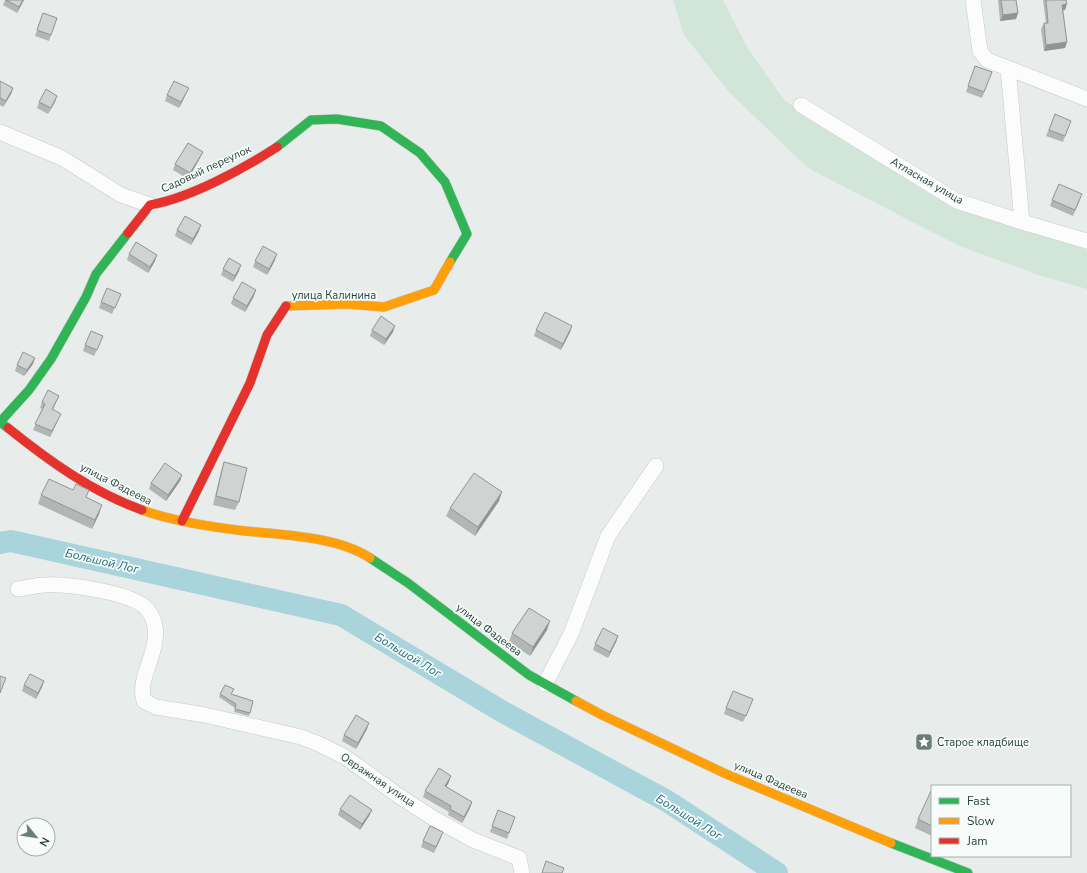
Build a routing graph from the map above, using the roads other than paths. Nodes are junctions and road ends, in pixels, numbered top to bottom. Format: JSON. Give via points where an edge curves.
{"nodes":[{"id":1,"x":973,"y":0,"type":"edge"},
{"id":2,"x":1008,"y":68,"type":"junction"},
{"id":3,"x":1087,"y":99,"type":"edge"},
{"id":4,"x":801,"y":105,"type":"dead end"},
{"id":5,"x":380,"y":126,"type":"joint"},
{"id":6,"x":0,"y":132,"type":"edge"},
{"id":7,"x":150,"y":206,"type":"junction"},
{"id":8,"x":1022,"y":222,"type":"junction"},
{"id":9,"x":1087,"y":241,"type":"edge"},
{"id":10,"x":0,"y":422,"type":"edge"},
{"id":11,"x":656,"y":466,"type":"dead end"},
{"id":12,"x":182,"y":521,"type":"junction"},
{"id":13,"x":18,"y":589,"type":"dead end"},
{"id":14,"x":545,"y":684,"type":"junction"},
{"id":15,"x":522,"y":873,"type":"edge"},
{"id":16,"x":968,"y":873,"type":"edge"}],
"edges":[{"from":1,"to":2,"type":"street","via":[[982,56]]},
{"from":2,"to":3,"type":"street"},
{"from":2,"to":8,"type":"street"},
{"from":4,"to":8,"type":"street","name":"Атласная улица","via":[[957,201]]},
{"from":5,"to":7,"type":"street","name":"Садовый переулок","via":[[337,119],[311,120],[285,142],[248,166],[168,202]]},
{"from":5,"to":12,"type":"street","name":"улица Калинина","via":[[420,153],[445,182],[467,234],[434,290],[384,307],[347,304],[287,305],[268,335],[250,383]]},
{"from":6,"to":7,"type":"street","via":[[62,158],[121,195]]},
{"from":7,"to":10,"type":"street","via":[[96,274],[51,359],[29,390]]},
{"from":8,"to":9,"type":"street","name":"Атласная улица"},
{"from":10,"to":12,"type":"street","name":"улица Фадеева","via":[[49,460],[82,481],[145,513]]},
{"from":11,"to":14,"type":"street","via":[[608,536],[571,634]]},
{"from":12,"to":14,"type":"street","name":"улица Фадеева","via":[[236,530],[302,536],[359,551],[408,583],[516,666]]},
{"from":13,"to":15,"type":"street","name":"Овражная улица","via":[[44,585],[109,592],[132,600],[146,608],[153,618],[156,630],[141,691],[144,701],[156,707],[205,715],[319,744],[345,756],[398,796],[433,818],[473,840],[519,858]]},
{"from":14,"to":16,"type":"street","name":"улица Фадеева","via":[[602,715],[726,774],[882,840]]}]}
